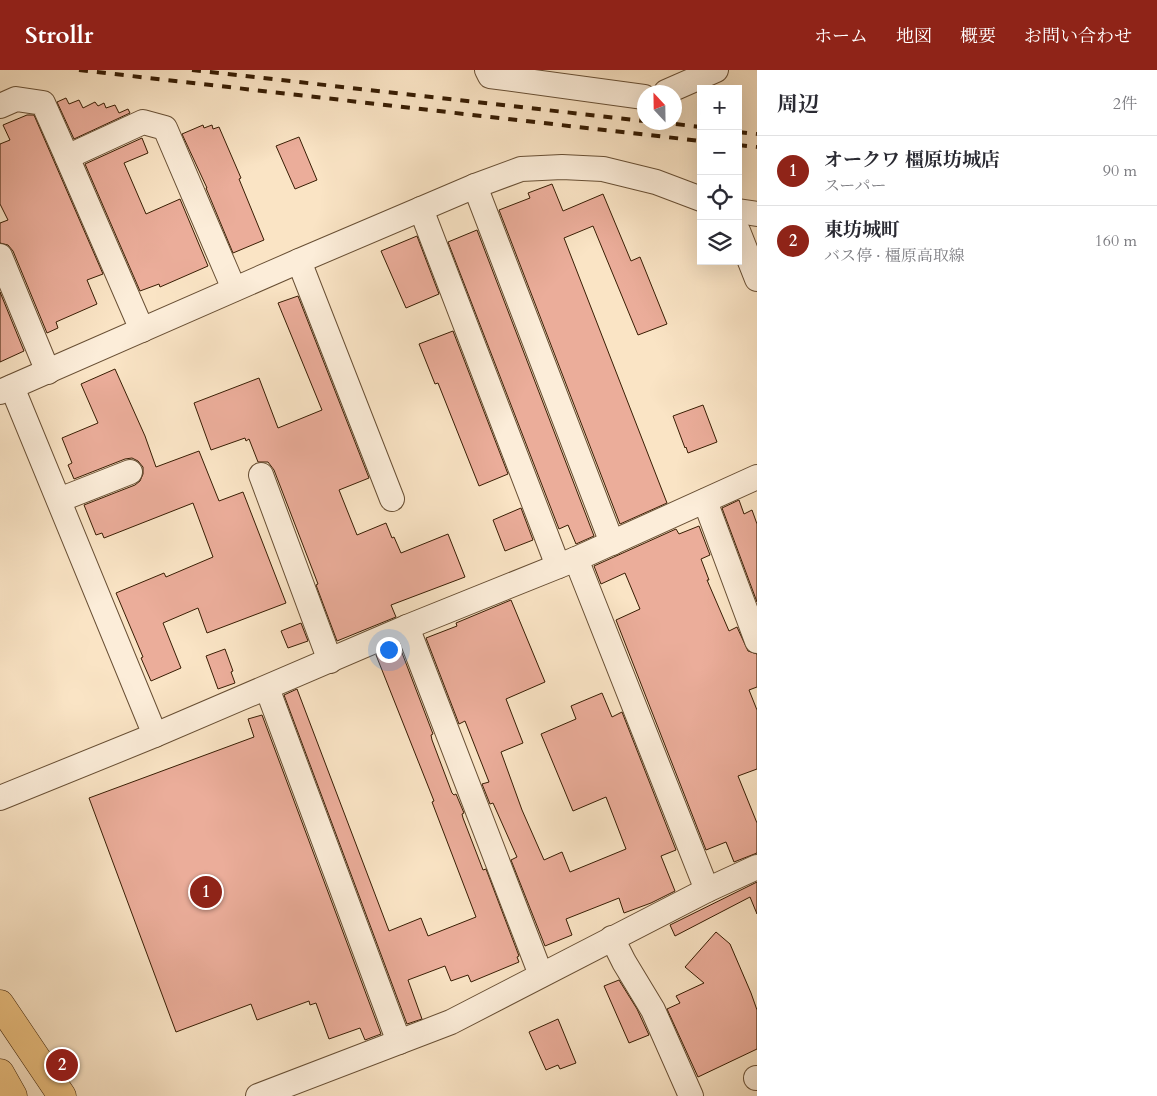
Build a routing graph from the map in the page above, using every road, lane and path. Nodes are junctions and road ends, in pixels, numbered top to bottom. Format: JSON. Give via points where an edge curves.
{"nodes":[{"id":1,"x":488,"y":70,"type":"edge"},
{"id":2,"x":716,"y":70,"type":"edge"},
{"id":3,"x":583,"y":80,"type":"edge"},
{"id":4,"x":673,"y":83,"type":"edge"},
{"id":5,"x":637,"y":95,"type":"edge"},
{"id":6,"x":0,"y":106,"type":"edge"},
{"id":7,"x":67,"y":157,"type":"junction"},
{"id":8,"x":475,"y":186,"type":"junction"},
{"id":9,"x":697,"y":197,"type":"edge"},
{"id":10,"x":421,"y":209,"type":"junction"},
{"id":11,"x":742,"y":212,"type":"edge"},
{"id":12,"x":757,"y":214,"type":"edge"},
{"id":13,"x":742,"y":241,"type":"edge"},
{"id":14,"x":0,"y":256,"type":"edge"},
{"id":15,"x":299,"y":261,"type":"junction"},
{"id":16,"x":757,"y":279,"type":"edge"},
{"id":17,"x":234,"y":290,"type":"junction"},
{"id":18,"x":142,"y":330,"type":"junction"},
{"id":19,"x":48,"y":372,"type":"junction"},
{"id":20,"x":6,"y":389,"type":"edge"},
{"id":21,"x":130,"y":472,"type":"dead end"},
{"id":22,"x":261,"y":475,"type":"dead end"},
{"id":23,"x":755,"y":485,"type":"edge"},
{"id":24,"x":392,"y":499,"type":"dead end"},
{"id":25,"x":59,"y":500,"type":"junction"},
{"id":26,"x":705,"y":501,"type":"junction"},
{"id":27,"x":612,"y":543,"type":"junction"},
{"id":28,"x":567,"y":562,"type":"junction"},
{"id":29,"x":408,"y":627,"type":"junction"},
{"id":30,"x":757,"y":641,"type":"edge"},
{"id":31,"x":330,"y":661,"type":"junction"},
{"id":32,"x":267,"y":688,"type":"junction"},
{"id":33,"x":155,"y":736,"type":"junction"},
{"id":34,"x":0,"y":798,"type":"edge"},
{"id":35,"x":757,"y":867,"type":"edge"},
{"id":36,"x":707,"y":890,"type":"junction"},
{"id":37,"x":612,"y":938,"type":"junction"},
{"id":38,"x":541,"y":975,"type":"junction"},
{"id":39,"x":0,"y":1004,"type":"edge"},
{"id":40,"x":399,"y":1042,"type":"junction"},
{"id":41,"x":0,"y":1073,"type":"edge"},
{"id":42,"x":13,"y":1096,"type":"edge"},
{"id":43,"x":62,"y":1096,"type":"edge"},
{"id":44,"x":258,"y":1096,"type":"edge"},
{"id":45,"x":690,"y":1096,"type":"edge"}],
"edges":[{"from":1,"to":3,"type":"street","via":[[490,76]]},
{"from":2,"to":4,"type":"street"},
{"from":3,"to":5,"type":"street"},
{"from":6,"to":7,"type":"street","via":[[16,99],[43,103]]},
{"from":7,"to":17,"type":"street","via":[[143,122],[165,128]]},
{"from":7,"to":18,"type":"street"},
{"from":8,"to":9,"type":"street","via":[[521,169],[595,168],[656,182]]},
{"from":8,"to":10,"type":"street"},
{"from":8,"to":27,"type":"street"},
{"from":10,"to":15,"type":"street"},
{"from":10,"to":28,"type":"street"},
{"from":11,"to":12,"type":"street"},
{"from":13,"to":16,"type":"street"},
{"from":14,"to":19,"type":"street"},
{"from":15,"to":17,"type":"street"},
{"from":15,"to":24,"type":"street"},
{"from":17,"to":18,"type":"street"},
{"from":18,"to":19,"type":"street"},
{"from":19,"to":20,"type":"street"},
{"from":20,"to":25,"type":"street"},
{"from":21,"to":25,"type":"street"},
{"from":22,"to":31,"type":"street"},
{"from":23,"to":26,"type":"street"},
{"from":25,"to":33,"type":"street"},
{"from":26,"to":27,"type":"street"},
{"from":26,"to":30,"type":"street"},
{"from":27,"to":28,"type":"street"},
{"from":28,"to":29,"type":"street"},
{"from":28,"to":36,"type":"street"},
{"from":29,"to":31,"type":"street"},
{"from":29,"to":38,"type":"street"},
{"from":31,"to":32,"type":"street"},
{"from":32,"to":33,"type":"street"},
{"from":32,"to":40,"type":"street"},
{"from":33,"to":34,"type":"street"},
{"from":35,"to":36,"type":"street"},
{"from":36,"to":37,"type":"street"},
{"from":37,"to":38,"type":"street"},
{"from":37,"to":45,"type":"street","via":[[653,1010]]},
{"from":38,"to":40,"type":"street","via":[[452,1022]]},
{"from":39,"to":43,"type":"main road"},
{"from":40,"to":44,"type":"street"},
{"from":41,"to":42,"type":"main road"}]}
